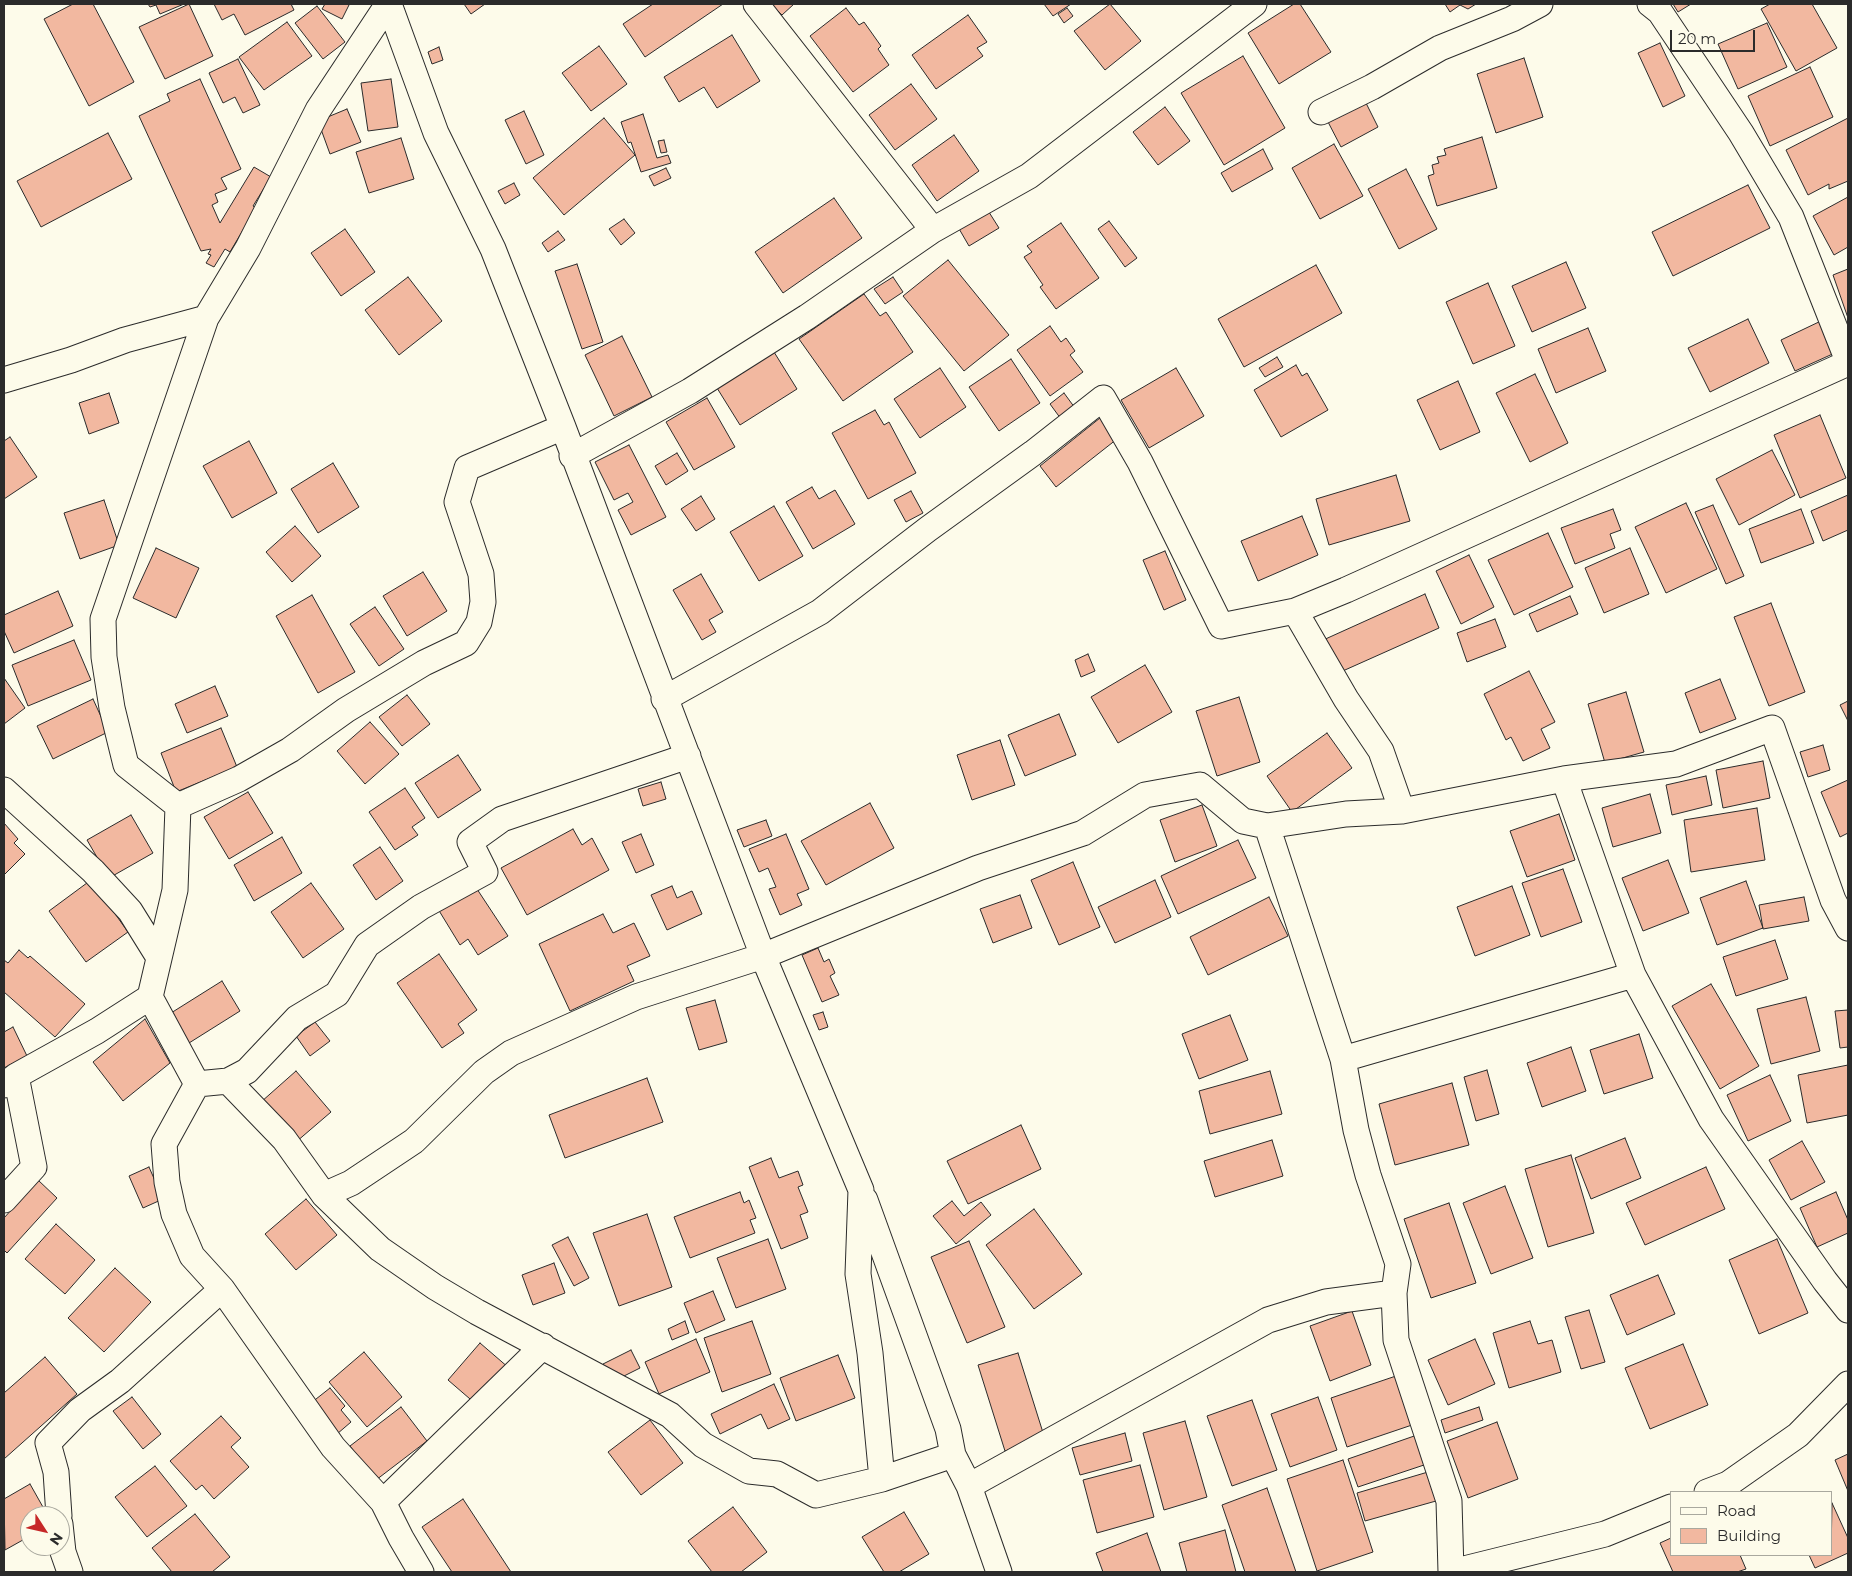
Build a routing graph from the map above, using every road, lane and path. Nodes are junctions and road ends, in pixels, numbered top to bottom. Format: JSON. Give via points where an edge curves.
{"nodes":[{"id":1,"x":389,"y":4,"type":"edge"},
{"id":2,"x":756,"y":4,"type":"edge"},
{"id":3,"x":1254,"y":4,"type":"edge"},
{"id":4,"x":1540,"y":4,"type":"edge"},
{"id":5,"x":1650,"y":4,"type":"edge"},
{"id":6,"x":1321,"y":112,"type":"dead end"},
{"id":7,"x":933,"y":230,"type":"junction"},
{"id":8,"x":206,"y":318,"type":"junction"},
{"id":9,"x":1848,"y":362,"type":"edge"},
{"id":10,"x":4,"y":380,"type":"edge"},
{"id":11,"x":563,"y":426,"type":"junction"},
{"id":12,"x":572,"y":456,"type":"junction"},
{"id":13,"x":1295,"y":611,"type":"junction"},
{"id":14,"x":664,"y":699,"type":"junction"},
{"id":15,"x":688,"y":756,"type":"junction"},
{"id":16,"x":1564,"y":779,"type":"junction"},
{"id":17,"x":4,"y":790,"type":"edge"},
{"id":18,"x":178,"y":806,"type":"junction"},
{"id":19,"x":1402,"y":811,"type":"junction"},
{"id":20,"x":1267,"y":826,"type":"junction"},
{"id":21,"x":1848,"y":928,"type":"edge"},
{"id":22,"x":158,"y":956,"type":"junction"},
{"id":23,"x":763,"y":956,"type":"junction"},
{"id":24,"x":1633,"y":975,"type":"junction"},
{"id":25,"x":150,"y":997,"type":"junction"},
{"id":26,"x":1343,"y":1059,"type":"junction"},
{"id":27,"x":10,"y":1080,"type":"edge"},
{"id":28,"x":228,"y":1081,"type":"junction"},
{"id":29,"x":197,"y":1084,"type":"junction"},
{"id":30,"x":861,"y":1190,"type":"junction"},
{"id":31,"x":324,"y":1195,"type":"junction"},
{"id":32,"x":4,"y":1200,"type":"edge"},
{"id":33,"x":222,"y":1289,"type":"junction"},
{"id":34,"x":1394,"y":1293,"type":"junction"},
{"id":35,"x":1848,"y":1310,"type":"edge"},
{"id":36,"x":543,"y":1346,"type":"junction"},
{"id":37,"x":1848,"y":1384,"type":"edge"},
{"id":38,"x":953,"y":1455,"type":"junction"},
{"id":39,"x":882,"y":1479,"type":"junction"},
{"id":40,"x":969,"y":1486,"type":"junction"},
{"id":41,"x":1710,"y":1491,"type":"edge"},
{"id":42,"x":383,"y":1502,"type":"junction"},
{"id":43,"x":58,"y":1506,"type":"edge"},
{"id":44,"x":1670,"y":1507,"type":"edge"},
{"id":45,"x":65,"y":1556,"type":"edge"},
{"id":46,"x":70,"y":1572,"type":"edge"},
{"id":47,"x":422,"y":1572,"type":"edge"},
{"id":48,"x":998,"y":1572,"type":"edge"},
{"id":49,"x":1452,"y":1572,"type":"edge"}],
"edges":[{"from":1,"to":8,"type":"street","via":[[318,110],[248,248]]},
{"from":1,"to":11,"type":"street","via":[[436,133],[492,249]]},
{"from":2,"to":7,"type":"street"},
{"from":3,"to":7,"type":"street","via":[[1029,176]]},
{"from":4,"to":6,"type":"street","via":[[1440,48]]},
{"from":5,"to":9,"type":"street","via":[[1660,12],[1741,133],[1791,217]]},
{"from":7,"to":12,"type":"street","via":[[807,317],[690,391]]},
{"from":8,"to":10,"type":"street","via":[[125,340]]},
{"from":8,"to":18,"type":"street","via":[[104,619],[104,657],[126,765]]},
{"from":9,"to":13,"type":"street"},
{"from":11,"to":12,"type":"street"},
{"from":11,"to":18,"type":"street","via":[[467,468],[457,502],[481,574],[483,602],[479,622],[466,643],[424,663],[353,705],[290,750],[248,774]]},
{"from":12,"to":14,"type":"street"},
{"from":13,"to":14,"type":"street","via":[[1221,626],[1140,462],[1103,398],[820,612]]},
{"from":13,"to":19,"type":"street","via":[[1346,699],[1381,751]]},
{"from":14,"to":15,"type":"street"},
{"from":15,"to":23,"type":"street"},
{"from":15,"to":28,"type":"street","via":[[502,819],[470,842],[486,872],[421,907],[367,945],[336,994],[297,1018],[247,1071]]},
{"from":16,"to":19,"type":"street"},
{"from":16,"to":21,"type":"street","via":[[1676,764],[1772,728],[1833,900]]},
{"from":16,"to":24,"type":"street"},
{"from":17,"to":22,"type":"street","via":[[93,871],[130,911]]},
{"from":18,"to":22,"type":"street","via":[[175,890]]},
{"from":19,"to":20,"type":"street","via":[[1346,814]]},
{"from":20,"to":23,"type":"street","via":[[1243,821],[1200,786],[1144,795],[1083,833],[978,868]]},
{"from":20,"to":26,"type":"street"},
{"from":22,"to":25,"type":"street"},
{"from":23,"to":30,"type":"street"},
{"from":23,"to":31,"type":"street","via":[[636,997],[511,1053],[484,1072],[414,1141],[351,1183]]},
{"from":24,"to":26,"type":"street"},
{"from":24,"to":35,"type":"street","via":[[1710,1119]]},
{"from":25,"to":27,"type":"street","via":[[98,1031]]},
{"from":25,"to":29,"type":"street"},
{"from":26,"to":34,"type":"street","via":[[1363,1157],[1398,1264]]},
{"from":27,"to":32,"type":"street","via":[[34,1167]]},
{"from":28,"to":29,"type":"street"},
{"from":28,"to":31,"type":"street","via":[[284,1139]]},
{"from":29,"to":33,"type":"street","via":[[164,1144],[167,1182],[174,1214],[192,1256]]},
{"from":30,"to":38,"type":"street","via":[[948,1429]]},
{"from":30,"to":39,"type":"street","via":[[858,1274],[870,1353]]},
{"from":31,"to":36,"type":"street","via":[[380,1249],[427,1282],[476,1312]]},
{"from":33,"to":42,"type":"street","via":[[333,1447]]},
{"from":33,"to":43,"type":"street","via":[[120,1381],[80,1410],[48,1443],[56,1472]]},
{"from":34,"to":40,"type":"street","via":[[1326,1302],[1268,1320]]},
{"from":34,"to":49,"type":"street","via":[[1396,1340],[1449,1501]]},
{"from":36,"to":39,"type":"street","via":[[670,1415],[703,1444],[749,1471],[777,1474],[816,1496]]},
{"from":36,"to":42,"type":"street"},
{"from":37,"to":41,"type":"street","via":[[1798,1435],[1728,1484]]},
{"from":38,"to":39,"type":"street"},
{"from":38,"to":40,"type":"street"},
{"from":40,"to":48,"type":"street"},
{"from":42,"to":47,"type":"street"},
{"from":44,"to":49,"type":"street","via":[[1605,1534]]},
{"from":45,"to":46,"type":"street"}]}
